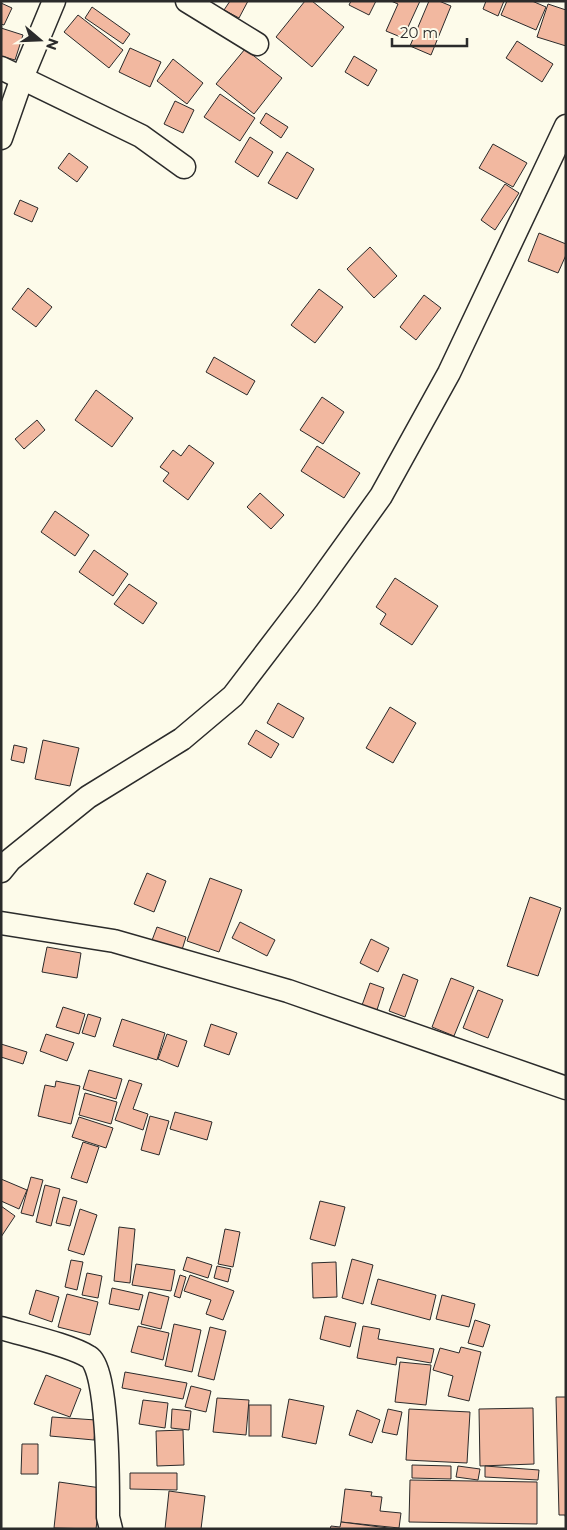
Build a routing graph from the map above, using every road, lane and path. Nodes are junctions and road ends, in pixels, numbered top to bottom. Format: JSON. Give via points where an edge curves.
{"nodes":[{"id":1,"x":54,"y":1,"type":"edge"},
{"id":2,"x":187,"y":1,"type":"edge"},
{"id":3,"x":256,"y":44,"type":"dead end"},
{"id":4,"x":1,"y":68,"type":"edge"},
{"id":5,"x":22,"y":78,"type":"junction"},
{"id":6,"x":566,"y":126,"type":"edge"},
{"id":7,"x":1,"y":138,"type":"edge"},
{"id":8,"x":184,"y":167,"type":"dead end"},
{"id":9,"x":1,"y":871,"type":"edge"},
{"id":10,"x":1,"y":923,"type":"edge"},
{"id":11,"x":566,"y":1088,"type":"edge"},
{"id":12,"x":1,"y":1328,"type":"edge"},
{"id":13,"x":111,"y":1529,"type":"edge"}],
"edges":[{"from":1,"to":5,"type":"street"},
{"from":2,"to":3,"type":"street"},
{"from":4,"to":5,"type":"street"},
{"from":5,"to":7,"type":"street"},
{"from":5,"to":8,"type":"street","via":[[141,136]]},
{"from":6,"to":9,"type":"street","via":[[445,381],[381,496],[302,606],[233,696],[182,740],[88,798],[10,860]]},
{"from":10,"to":11,"type":"street","via":[[114,941],[251,981]]},
{"from":12,"to":13,"type":"street","via":[[80,1353],[95,1362],[107,1437]]}]}
